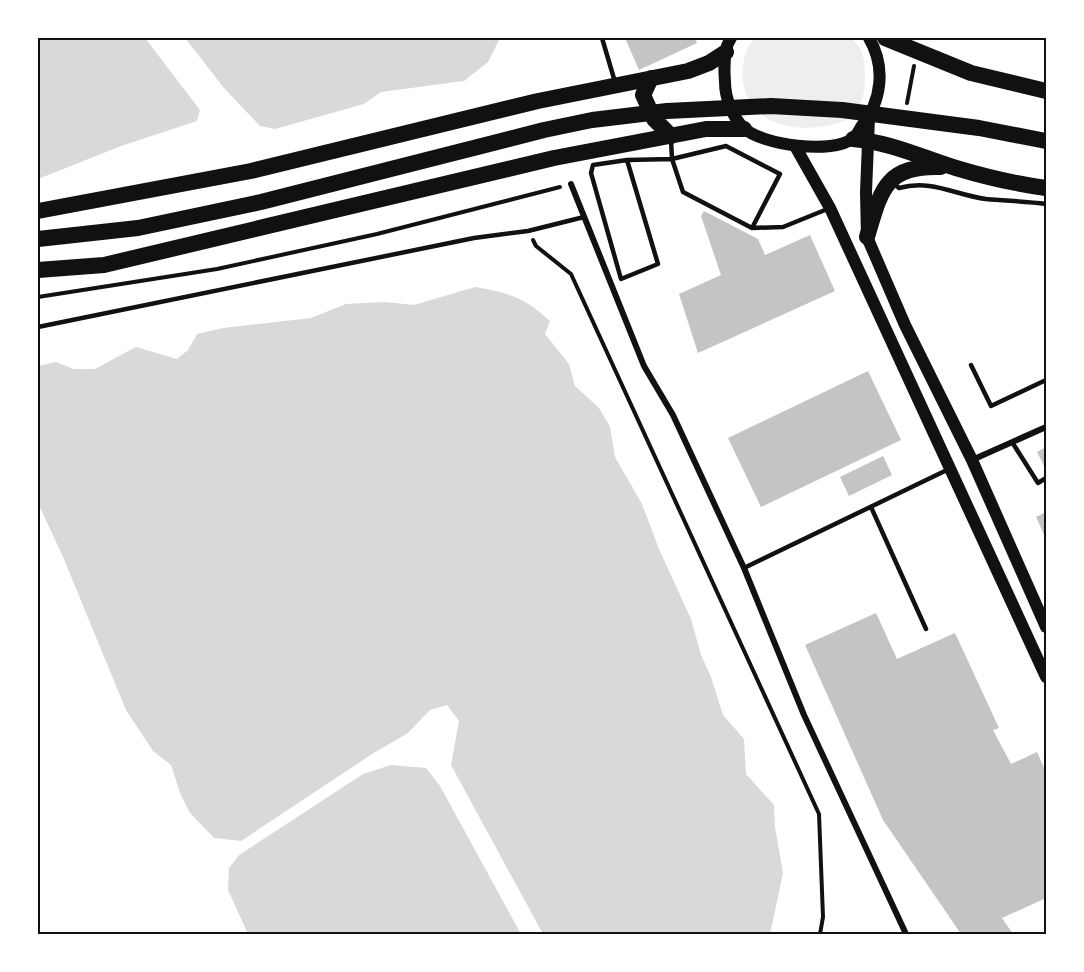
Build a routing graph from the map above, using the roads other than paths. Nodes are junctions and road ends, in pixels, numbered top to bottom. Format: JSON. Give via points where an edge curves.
{"nodes":[{"id":1,"x":602,"y":38,"type":"edge"},
{"id":2,"x":869,"y":38,"type":"edge"},
{"id":3,"x":885,"y":38,"type":"edge"},
{"id":4,"x":729,"y":42,"type":"edge"},
{"id":5,"x":651,"y":78,"type":"junction"},
{"id":6,"x":616,"y":85,"type":"junction"},
{"id":7,"x":1047,"y":91,"type":"edge"},
{"id":8,"x":744,"y":129,"type":"junction"},
{"id":9,"x":671,"y":136,"type":"junction"},
{"id":10,"x":860,"y":140,"type":"junction"},
{"id":11,"x":1047,"y":141,"type":"edge"},
{"id":12,"x":795,"y":146,"type":"junction"},
{"id":13,"x":606,"y":148,"type":"junction"},
{"id":14,"x":672,"y":159,"type":"junction"},
{"id":15,"x":627,"y":160,"type":"junction"},
{"id":16,"x":593,"y":165,"type":"junction"},
{"id":17,"x":954,"y":167,"type":"junction"},
{"id":18,"x":889,"y":182,"type":"junction"},
{"id":19,"x":570,"y":184,"type":"road end"},
{"id":20,"x":1047,"y":188,"type":"edge"},
{"id":21,"x":1047,"y":204,"type":"edge"},
{"id":22,"x":830,"y":208,"type":"junction"},
{"id":23,"x":38,"y":211,"type":"edge"},
{"id":24,"x":584,"y":217,"type":"junction"},
{"id":25,"x":752,"y":228,"type":"junction"},
{"id":26,"x":867,"y":237,"type":"junction"},
{"id":27,"x":38,"y":239,"type":"edge"},
{"id":28,"x":38,"y":270,"type":"edge"},
{"id":29,"x":38,"y":327,"type":"edge"},
{"id":30,"x":971,"y":365,"type":"dead end"},
{"id":31,"x":1047,"y":380,"type":"edge"},
{"id":32,"x":1047,"y":427,"type":"edge"},
{"id":33,"x":1012,"y":442,"type":"junction"},
{"id":34,"x":972,"y":460,"type":"junction"},
{"id":35,"x":949,"y":469,"type":"junction"},
{"id":36,"x":1047,"y":478,"type":"edge"},
{"id":37,"x":871,"y":507,"type":"junction"},
{"id":38,"x":744,"y":568,"type":"junction"},
{"id":39,"x":1047,"y":627,"type":"edge"},
{"id":40,"x":926,"y":629,"type":"dead end"},
{"id":41,"x":1047,"y":677,"type":"edge"},
{"id":42,"x":906,"y":934,"type":"edge"}],
"edges":[{"from":1,"to":6,"type":"lane"},
{"from":2,"to":10,"type":"main road","via":[[880,66],[880,86]]},
{"from":3,"to":7,"type":"highway","via":[[971,73]]},
{"from":4,"to":5,"type":"highway","via":[[709,63]]},
{"from":4,"to":8,"type":"main road","via":[[725,90]]},
{"from":5,"to":6,"type":"highway"},
{"from":5,"to":9,"type":"highway","via":[[643,95],[654,119]]},
{"from":6,"to":23,"type":"highway","via":[[538,100],[251,171]]},
{"from":8,"to":9,"type":"highway","via":[[721,128]]},
{"from":8,"to":12,"type":"main road"},
{"from":9,"to":13,"type":"highway"},
{"from":9,"to":14,"type":"lane"},
{"from":10,"to":12,"type":"main road","via":[[821,147]]},
{"from":10,"to":17,"type":"highway","via":[[900,148]]},
{"from":10,"to":26,"type":"main road"},
{"from":11,"to":27,"type":"highway","via":[[883,115],[771,106],[667,111],[544,130],[261,202],[138,228]]},
{"from":12,"to":22,"type":"main road"},
{"from":13,"to":16,"type":"lane"},
{"from":13,"to":28,"type":"highway","via":[[104,265]]},
{"from":14,"to":15,"type":"lane"},
{"from":14,"to":25,"type":"lane","via":[[683,192]]},
{"from":14,"to":25,"type":"lane","via":[[726,146],[780,174]]},
{"from":15,"to":16,"type":"lane"},
{"from":15,"to":16,"type":"lane","via":[[658,264],[621,279],[591,173]]},
{"from":17,"to":18,"type":"highway","via":[[927,166],[902,171]]},
{"from":17,"to":20,"type":"highway"},
{"from":18,"to":21,"type":"lane","via":[[899,188],[939,186],[985,199]]},
{"from":18,"to":26,"type":"highway","via":[[878,201]]},
{"from":19,"to":24,"type":"street"},
{"from":22,"to":25,"type":"lane","via":[[783,227]]},
{"from":22,"to":35,"type":"main road"},
{"from":24,"to":29,"type":"lane"},
{"from":24,"to":38,"type":"street","via":[[644,366],[673,415]]},
{"from":26,"to":34,"type":"main road","via":[[905,325]]},
{"from":30,"to":31,"type":"lane","via":[[991,406]]},
{"from":32,"to":33,"type":"street"},
{"from":33,"to":34,"type":"street"},
{"from":33,"to":36,"type":"lane","via":[[1038,483]]},
{"from":34,"to":39,"type":"main road"},
{"from":35,"to":37,"type":"lane"},
{"from":35,"to":41,"type":"main road"},
{"from":37,"to":38,"type":"lane"},
{"from":37,"to":40,"type":"lane"},
{"from":38,"to":42,"type":"street","via":[[804,714]]}]}
